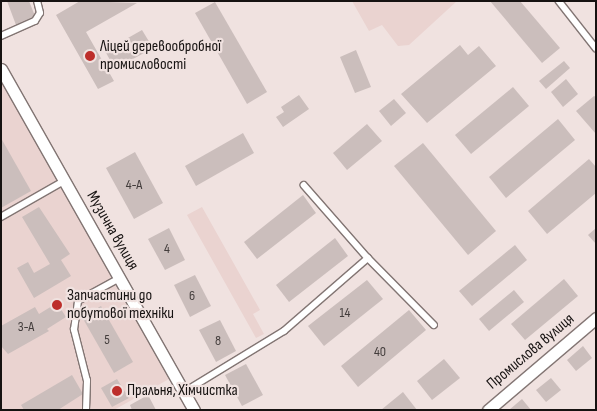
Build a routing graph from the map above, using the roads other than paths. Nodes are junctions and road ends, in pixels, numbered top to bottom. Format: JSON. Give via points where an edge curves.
{"nodes":[{"id":1,"x":37,"y":1,"type":"edge"},
{"id":2,"x":558,"y":1,"type":"edge"},
{"id":3,"x":1,"y":36,"type":"edge"},
{"id":4,"x":596,"y":48,"type":"edge"},
{"id":5,"x":1,"y":69,"type":"edge"},
{"id":6,"x":64,"y":182,"type":"junction"},
{"id":7,"x":304,"y":185,"type":"dead end"},
{"id":8,"x":1,"y":217,"type":"edge"},
{"id":9,"x":368,"y":258,"type":"junction"},
{"id":10,"x":120,"y":278,"type":"junction"},
{"id":11,"x":596,"y":319,"type":"edge"},
{"id":12,"x":434,"y":325,"type":"dead end"},
{"id":13,"x":184,"y":392,"type":"junction"},
{"id":14,"x":86,"y":410,"type":"edge"},
{"id":15,"x":194,"y":410,"type":"edge"},
{"id":16,"x":488,"y":410,"type":"edge"}],
"edges":[{"from":1,"to":3,"type":"lane","via":[[40,14],[35,21]]},
{"from":2,"to":4,"type":"lane"},
{"from":5,"to":6,"type":"street","name":"Музична вулиця"},
{"from":6,"to":8,"type":"lane"},
{"from":6,"to":10,"type":"street","name":"Музична вулиця"},
{"from":7,"to":9,"type":"lane"},
{"from":9,"to":12,"type":"lane"},
{"from":9,"to":13,"type":"lane","via":[[284,331]]},
{"from":10,"to":13,"type":"street","name":"Музична вулиця"},
{"from":10,"to":14,"type":"lane","via":[[78,301],[74,330],[87,381]]},
{"from":11,"to":16,"type":"street","name":"Промислова вулиця"},
{"from":13,"to":15,"type":"street","name":"Музична вулиця"}]}
